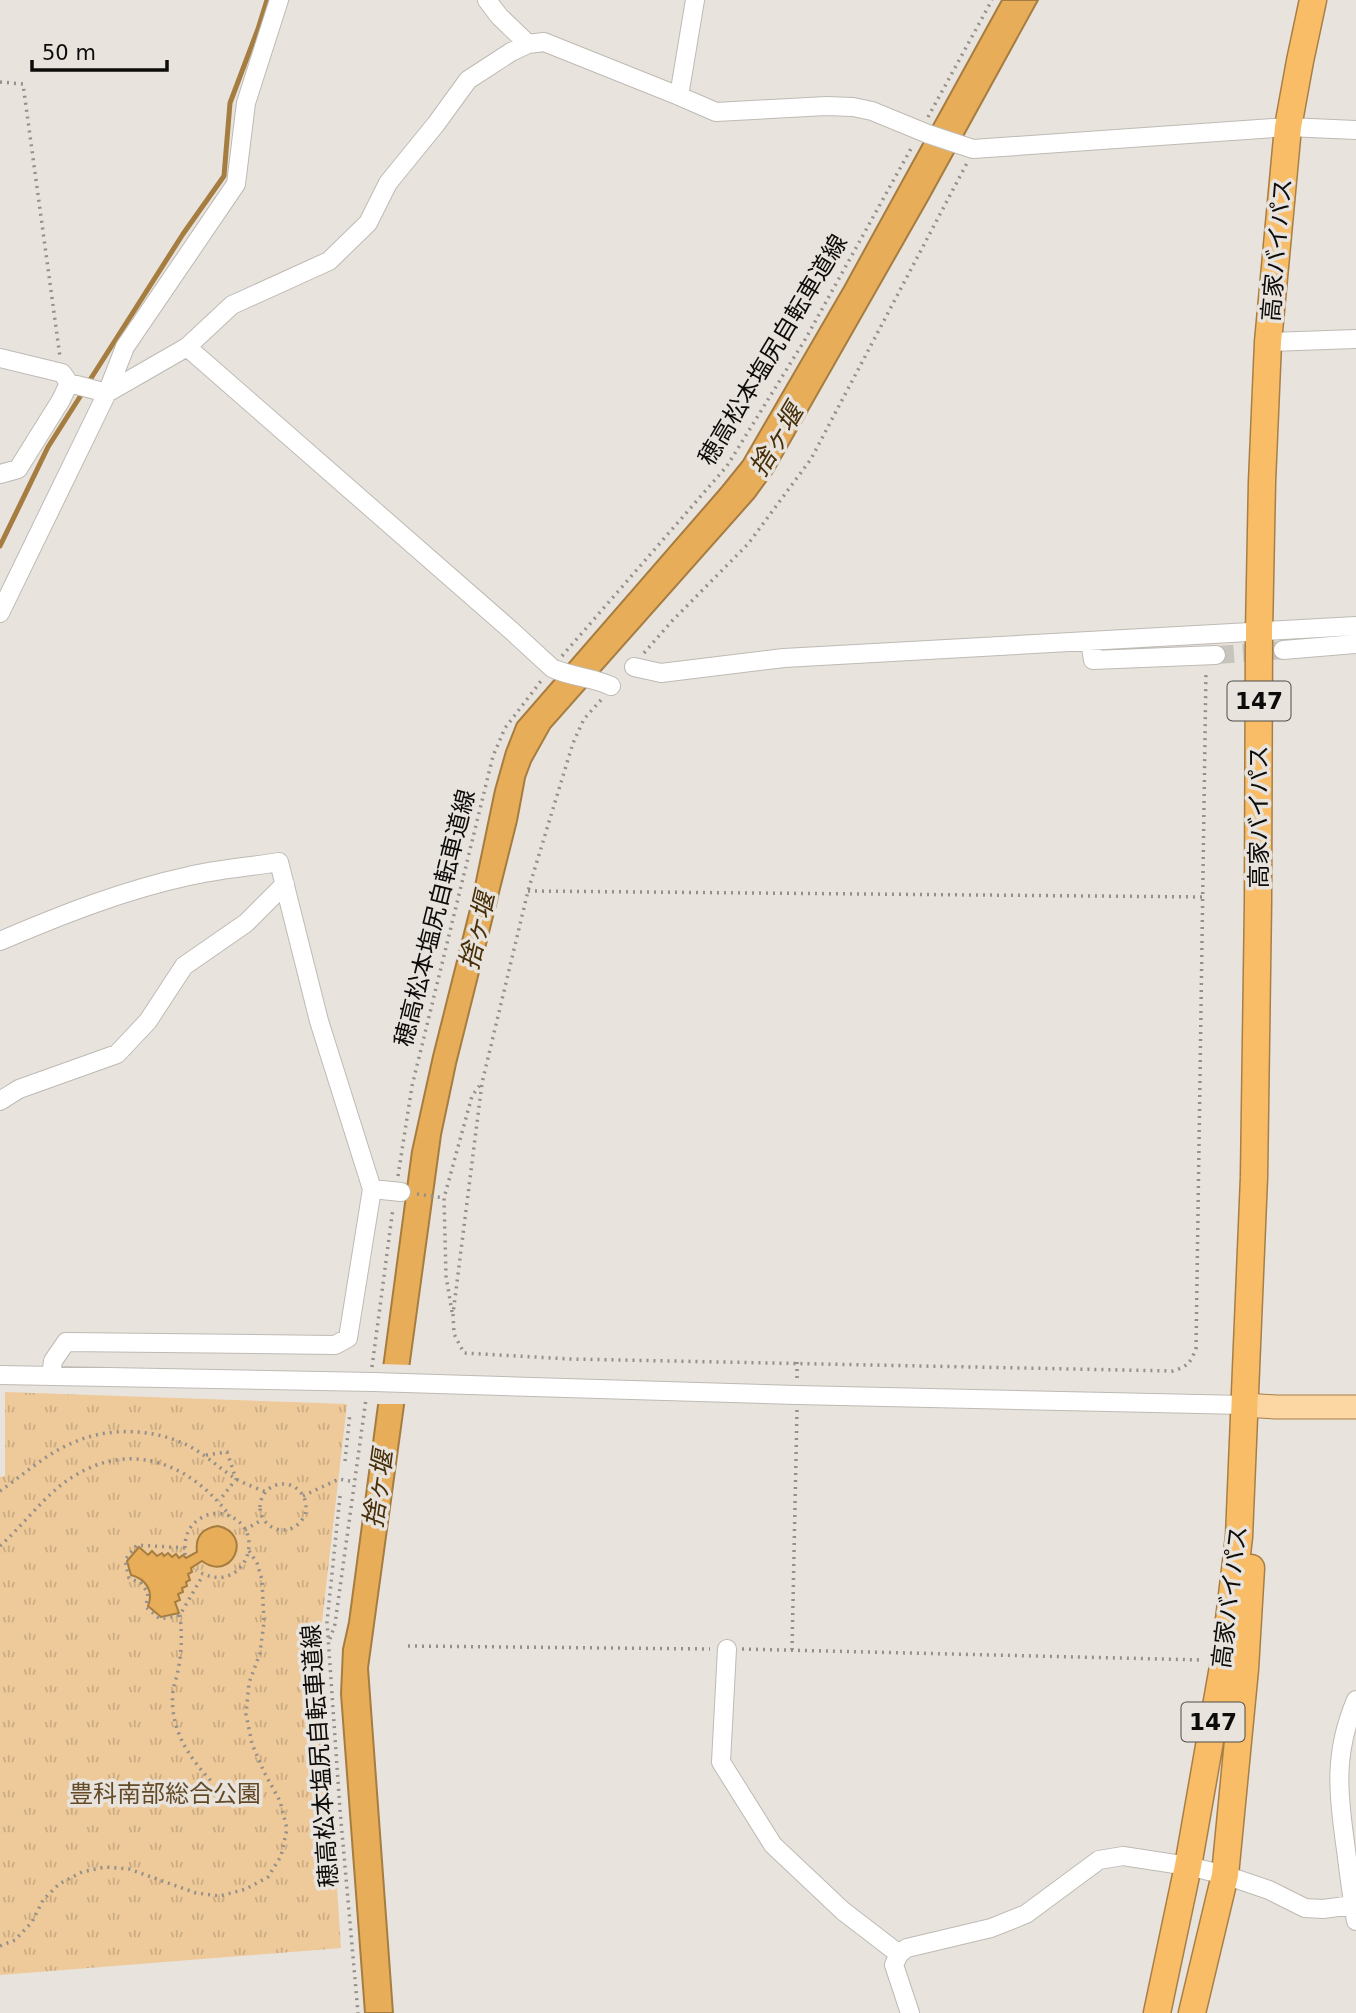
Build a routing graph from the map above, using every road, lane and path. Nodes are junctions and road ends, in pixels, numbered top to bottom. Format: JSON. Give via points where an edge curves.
{"nodes":[{"id":1,"x":279,"y":0,"type":"edge"},
{"id":2,"x":487,"y":0,"type":"edge"},
{"id":3,"x":695,"y":0,"type":"edge"},
{"id":4,"x":992,"y":0,"type":"edge"},
{"id":5,"x":1313,"y":0,"type":"edge"},
{"id":6,"x":528,"y":44,"type":"junction"},
{"id":7,"x":0,"y":82,"type":"edge"},
{"id":8,"x":679,"y":96,"type":"junction"},
{"id":9,"x":1289,"y":127,"type":"junction"},
{"id":10,"x":1356,"y":130,"type":"edge"},
{"id":11,"x":923,"y":131,"type":"junction"},
{"id":12,"x":967,"y":147,"type":"junction"},
{"id":13,"x":1356,"y":339,"type":"edge"},
{"id":14,"x":1268,"y":342,"type":"junction"},
{"id":15,"x":187,"y":347,"type":"junction"},
{"id":16,"x":0,"y":358,"type":"edge"},
{"id":17,"x":66,"y":378,"type":"junction"},
{"id":18,"x":107,"y":393,"type":"junction"},
{"id":19,"x":0,"y":474,"type":"edge"},
{"id":20,"x":0,"y":613,"type":"edge"},
{"id":21,"x":1356,"y":626,"type":"edge"},
{"id":22,"x":1259,"y":632,"type":"junction"},
{"id":23,"x":1090,"y":641,"type":"junction"},
{"id":24,"x":1356,"y":644,"type":"edge"},
{"id":25,"x":1283,"y":650,"type":"tunnel mouth"},
{"id":26,"x":1211,"y":656,"type":"joint"},
{"id":27,"x":634,"y":667,"type":"joint"},
{"id":28,"x":554,"y":669,"type":"junction"},
{"id":29,"x":604,"y":683,"type":"joint"},
{"id":30,"x":285,"y":884,"type":"junction"},
{"id":31,"x":528,"y":891,"type":"junction"},
{"id":32,"x":1203,"y":897,"type":"junction"},
{"id":33,"x":0,"y":940,"type":"edge"},
{"id":34,"x":482,"y":1083,"type":"junction"},
{"id":35,"x":0,"y":1101,"type":"edge"},
{"id":36,"x":399,"y":1186,"type":"joint"},
{"id":37,"x":372,"y":1189,"type":"junction"},
{"id":38,"x":436,"y":1198,"type":"dead end"},
{"id":39,"x":444,"y":1198,"type":"junction"},
{"id":40,"x":393,"y":1209,"type":"dead end"},
{"id":41,"x":453,"y":1314,"type":"junction"},
{"id":42,"x":797,"y":1362,"type":"junction"},
{"id":43,"x":0,"y":1375,"type":"edge"},
{"id":44,"x":373,"y":1375,"type":"junction"},
{"id":45,"x":51,"y":1376,"type":"junction"},
{"id":46,"x":797,"y":1395,"type":"junction"},
{"id":47,"x":366,"y":1399,"type":"dead end"},
{"id":48,"x":1356,"y":1407,"type":"edge"},
{"id":49,"x":350,"y":1413,"type":"dead end"},
{"id":50,"x":1243,"y":1415,"type":"junction"},
{"id":51,"x":205,"y":1455,"type":"junction"},
{"id":52,"x":345,"y":1461,"type":"dead end"},
{"id":53,"x":236,"y":1479,"type":"junction"},
{"id":54,"x":355,"y":1482,"type":"junction"},
{"id":55,"x":0,"y":1491,"type":"edge"},
{"id":56,"x":266,"y":1492,"type":"junction"},
{"id":57,"x":303,"y":1496,"type":"junction"},
{"id":58,"x":340,"y":1496,"type":"dead end"},
{"id":59,"x":219,"y":1501,"type":"junction"},
{"id":60,"x":230,"y":1516,"type":"junction"},
{"id":61,"x":263,"y":1519,"type":"junction"},
{"id":62,"x":245,"y":1530,"type":"junction"},
{"id":63,"x":0,"y":1546,"type":"edge"},
{"id":64,"x":185,"y":1548,"type":"junction"},
{"id":65,"x":249,"y":1551,"type":"junction"},
{"id":66,"x":185,"y":1555,"type":"dead end"},
{"id":67,"x":196,"y":1570,"type":"dead end"},
{"id":68,"x":203,"y":1575,"type":"junction"},
{"id":69,"x":180,"y":1615,"type":"junction"},
{"id":70,"x":329,"y":1643,"type":"junction"},
{"id":71,"x":408,"y":1646,"type":"dead end"},
{"id":72,"x":727,"y":1649,"type":"junction"},
{"id":73,"x":792,"y":1650,"type":"junction"},
{"id":74,"x":1198,"y":1660,"type":"dead end"},
{"id":75,"x":1356,"y":1700,"type":"edge"},
{"id":76,"x":214,"y":1784,"type":"dead end"},
{"id":77,"x":1188,"y":1866,"type":"junction"},
{"id":78,"x":1225,"y":1875,"type":"junction"},
{"id":79,"x":1355,"y":1913,"type":"edge"},
{"id":80,"x":0,"y":1946,"type":"edge"},
{"id":81,"x":899,"y":1954,"type":"junction"},
{"id":82,"x":358,"y":2013,"type":"edge"},
{"id":83,"x":910,"y":2013,"type":"edge"},
{"id":84,"x":1157,"y":2013,"type":"edge"},
{"id":85,"x":1192,"y":2013,"type":"edge"}],
"edges":[{"from":1,"to":18,"type":"street","via":[[246,103],[236,184],[125,347]]},
{"from":2,"to":6,"type":"street"},
{"from":3,"to":8,"type":"street"},
{"from":4,"to":11,"type":"path","name":"穂高松本塩尻自転車道線"},
{"from":5,"to":9,"type":"highway","name":"高家バイパス","number":"147"},
{"from":6,"to":8,"type":"street","via":[[544,42]]},
{"from":6,"to":15,"type":"street","via":[[468,80],[388,183],[368,223],[329,261],[232,305]]},
{"from":7,"to":17,"type":"path","via":[[23,84]]},
{"from":8,"to":11,"type":"street","via":[[716,112],[853,107]]},
{"from":9,"to":10,"type":"street"},
{"from":9,"to":12,"type":"street"},
{"from":9,"to":14,"type":"highway","name":"高家バイパス","number":"147"},
{"from":11,"to":12,"type":"street"},
{"from":11,"to":28,"type":"path","name":"穂高松本塩尻自転車道線","via":[[806,338],[727,466]]},
{"from":12,"to":27,"type":"path","via":[[811,459],[748,544]]},
{"from":13,"to":14,"type":"street"},
{"from":14,"to":22,"type":"highway","name":"高家バイパス","number":"147"},
{"from":15,"to":18,"type":"street"},
{"from":15,"to":28,"type":"street"},
{"from":16,"to":17,"type":"street"},
{"from":17,"to":18,"type":"street"},
{"from":17,"to":19,"type":"street","via":[[61,400],[18,469]]},
{"from":18,"to":20,"type":"street"},
{"from":21,"to":22,"type":"street"},
{"from":22,"to":23,"type":"street"},
{"from":22,"to":50,"type":"highway","name":"高家バイパス","number":"147","via":[[1254,1177]]},
{"from":23,"to":26,"type":"street","via":[[1093,660]]},
{"from":23,"to":27,"type":"street","via":[[784,658],[661,673]]},
{"from":24,"to":25,"type":"street"},
{"from":26,"to":32,"type":"path"},
{"from":28,"to":29,"type":"street"},
{"from":28,"to":36,"type":"path","name":"穂高松本塩尻自転車道線","via":[[506,727],[493,756],[412,1086]]},
{"from":29,"to":31,"type":"path","via":[[573,743]]},
{"from":30,"to":33,"type":"street","via":[[279,862],[191,875]]},
{"from":30,"to":35,"type":"street","via":[[246,923],[184,966],[148,1021],[117,1054],[19,1089]]},
{"from":30,"to":37,"type":"street","via":[[319,1021]]},
{"from":31,"to":32,"type":"path"},
{"from":31,"to":34,"type":"path"},
{"from":32,"to":42,"type":"path","via":[[1196,1349],[1191,1362],[1173,1371]]},
{"from":34,"to":39,"type":"path","via":[[472,1096]]},
{"from":34,"to":41,"type":"path"},
{"from":36,"to":37,"type":"street"},
{"from":37,"to":45,"type":"street","via":[[345,1340],[335,1345],[66,1342],[53,1361]]},
{"from":38,"to":39,"type":"path"},
{"from":39,"to":41,"type":"path","via":[[446,1276]]},
{"from":40,"to":44,"type":"path"},
{"from":41,"to":42,"type":"path","via":[[454,1334],[464,1353]]},
{"from":42,"to":46,"type":"path"},
{"from":43,"to":45,"type":"street"},
{"from":44,"to":45,"type":"street"},
{"from":44,"to":46,"type":"street","via":[[410,1384]]},
{"from":46,"to":50,"type":"street"},
{"from":46,"to":73,"type":"path"},
{"from":47,"to":54,"type":"path"},
{"from":48,"to":50,"type":"main road","via":[[1276,1407]]},
{"from":49,"to":52,"type":"path"},
{"from":50,"to":77,"type":"highway","name":"高家バイパス","number":"147","via":[[1239,1537],[1226,1647]]},
{"from":50,"to":78,"type":"highway","name":"高家バイパス","number":"147","via":[[1250,1594]]},
{"from":51,"to":53,"type":"path"},
{"from":51,"to":53,"type":"path","via":[[228,1452]]},
{"from":51,"to":55,"type":"path","via":[[162,1436],[126,1432],[88,1437],[51,1455]]},
{"from":53,"to":56,"type":"path"},
{"from":53,"to":59,"type":"path"},
{"from":54,"to":57,"type":"path","via":[[339,1479]]},
{"from":54,"to":70,"type":"path"},
{"from":56,"to":57,"type":"path","via":[[285,1484]]},
{"from":56,"to":61,"type":"path","via":[[260,1505]]},
{"from":57,"to":61,"type":"path","via":[[303,1519],[291,1529],[275,1529]]},
{"from":58,"to":70,"type":"path","name":"穂高松本塩尻自転車道線","via":[[327,1614]]},
{"from":59,"to":60,"type":"path"},
{"from":59,"to":63,"type":"path","via":[[166,1464],[137,1458],[108,1462],[60,1486]]},
{"from":60,"to":62,"type":"path"},
{"from":60,"to":64,"type":"path","via":[[220,1513],[200,1518],[187,1534]]},
{"from":61,"to":62,"type":"path"},
{"from":62,"to":65,"type":"path"},
{"from":64,"to":66,"type":"path"},
{"from":64,"to":69,"type":"path","via":[[137,1545],[125,1559],[129,1578],[141,1583],[148,1593],[146,1607],[160,1619]]},
{"from":65,"to":68,"type":"path","via":[[238,1571],[229,1576]]},
{"from":65,"to":80,"type":"path","via":[[262,1580],[264,1622],[246,1714],[252,1744],[280,1801],[287,1829],[281,1856],[268,1877],[220,1896],[196,1893],[129,1869],[105,1867],[82,1872],[59,1884],[15,1940]]},
{"from":67,"to":68,"type":"path"},
{"from":68,"to":69,"type":"path"},
{"from":69,"to":76,"type":"path","via":[[182,1643],[173,1690],[174,1721],[189,1755]]},
{"from":70,"to":82,"type":"path","name":"穂高松本塩尻自転車道線"},
{"from":71,"to":72,"type":"path"},
{"from":72,"to":73,"type":"path"},
{"from":72,"to":81,"type":"street","via":[[721,1762],[773,1845]]},
{"from":73,"to":74,"type":"path"},
{"from":75,"to":79,"type":"street","via":[[1338,1772]]},
{"from":77,"to":78,"type":"street"},
{"from":77,"to":81,"type":"street","via":[[1123,1856],[1099,1860],[1026,1914]]},
{"from":77,"to":84,"type":"highway","name":"高家バイパス","number":"147"},
{"from":78,"to":79,"type":"street","via":[[1269,1889],[1305,1908]]},
{"from":78,"to":85,"type":"highway","name":"高家バイパス","number":"147"},
{"from":81,"to":83,"type":"street","via":[[894,1965]]}]}
